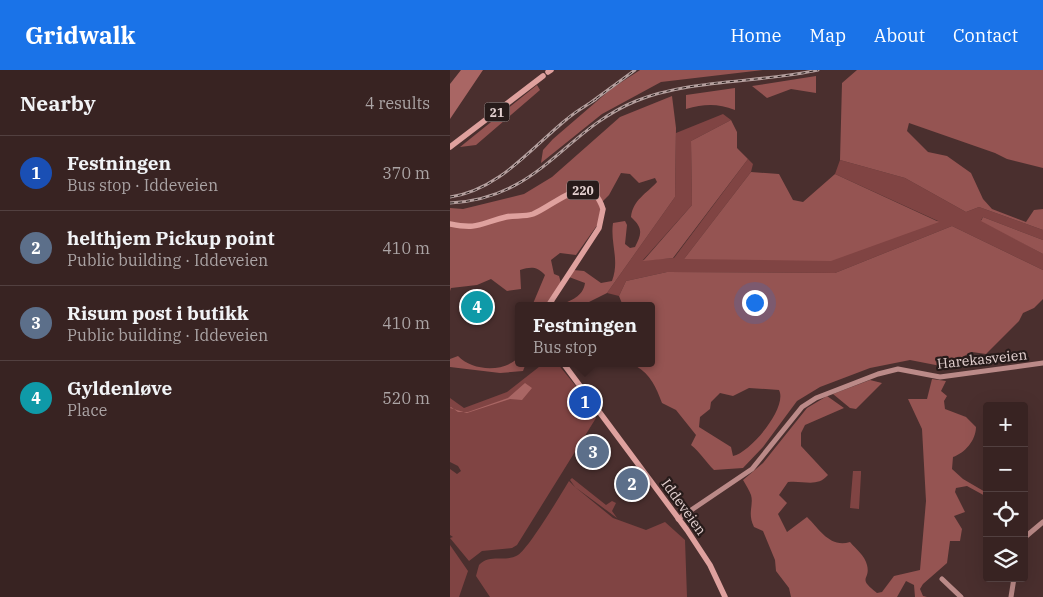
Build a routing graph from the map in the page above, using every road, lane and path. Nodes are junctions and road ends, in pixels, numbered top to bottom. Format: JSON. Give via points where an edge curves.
{"nodes":[{"id":1,"x":547,"y":73,"type":"edge"},
{"id":2,"x":450,"y":147,"type":"edge"},
{"id":3,"x":450,"y":224,"type":"edge"},
{"id":4,"x":551,"y":302,"type":"edge"},
{"id":5,"x":1043,"y":363,"type":"edge"},
{"id":6,"x":566,"y":367,"type":"edge"},
{"id":7,"x":678,"y":519,"type":"junction"},
{"id":8,"x":1043,"y":522,"type":"edge"},
{"id":9,"x":1025,"y":537,"type":"edge"},
{"id":10,"x":942,"y":579,"type":"dead end"},
{"id":11,"x":1013,"y":582,"type":"edge"},
{"id":12,"x":726,"y":597,"type":"edge"},
{"id":13,"x":961,"y":597,"type":"edge"},
{"id":14,"x":1010,"y":597,"type":"edge"}],
"edges":[{"from":1,"to":2,"type":"main road","number":"21"},
{"from":3,"to":4,"type":"main road","number":"220","via":[[478,227],[506,217],[532,214],[578,190],[588,191],[597,197],[603,209],[599,228]]},
{"from":5,"to":7,"type":"street","name":"Harekasveien","via":[[940,377],[898,369],[816,398],[802,407],[752,469]]},
{"from":6,"to":7,"type":"main road","name":"Iddeveien"},
{"from":7,"to":12,"type":"main road","name":"Iddeveien","via":[[710,565]]},
{"from":8,"to":9,"type":"street"},
{"from":10,"to":13,"type":"street"},
{"from":11,"to":14,"type":"street"}]}
